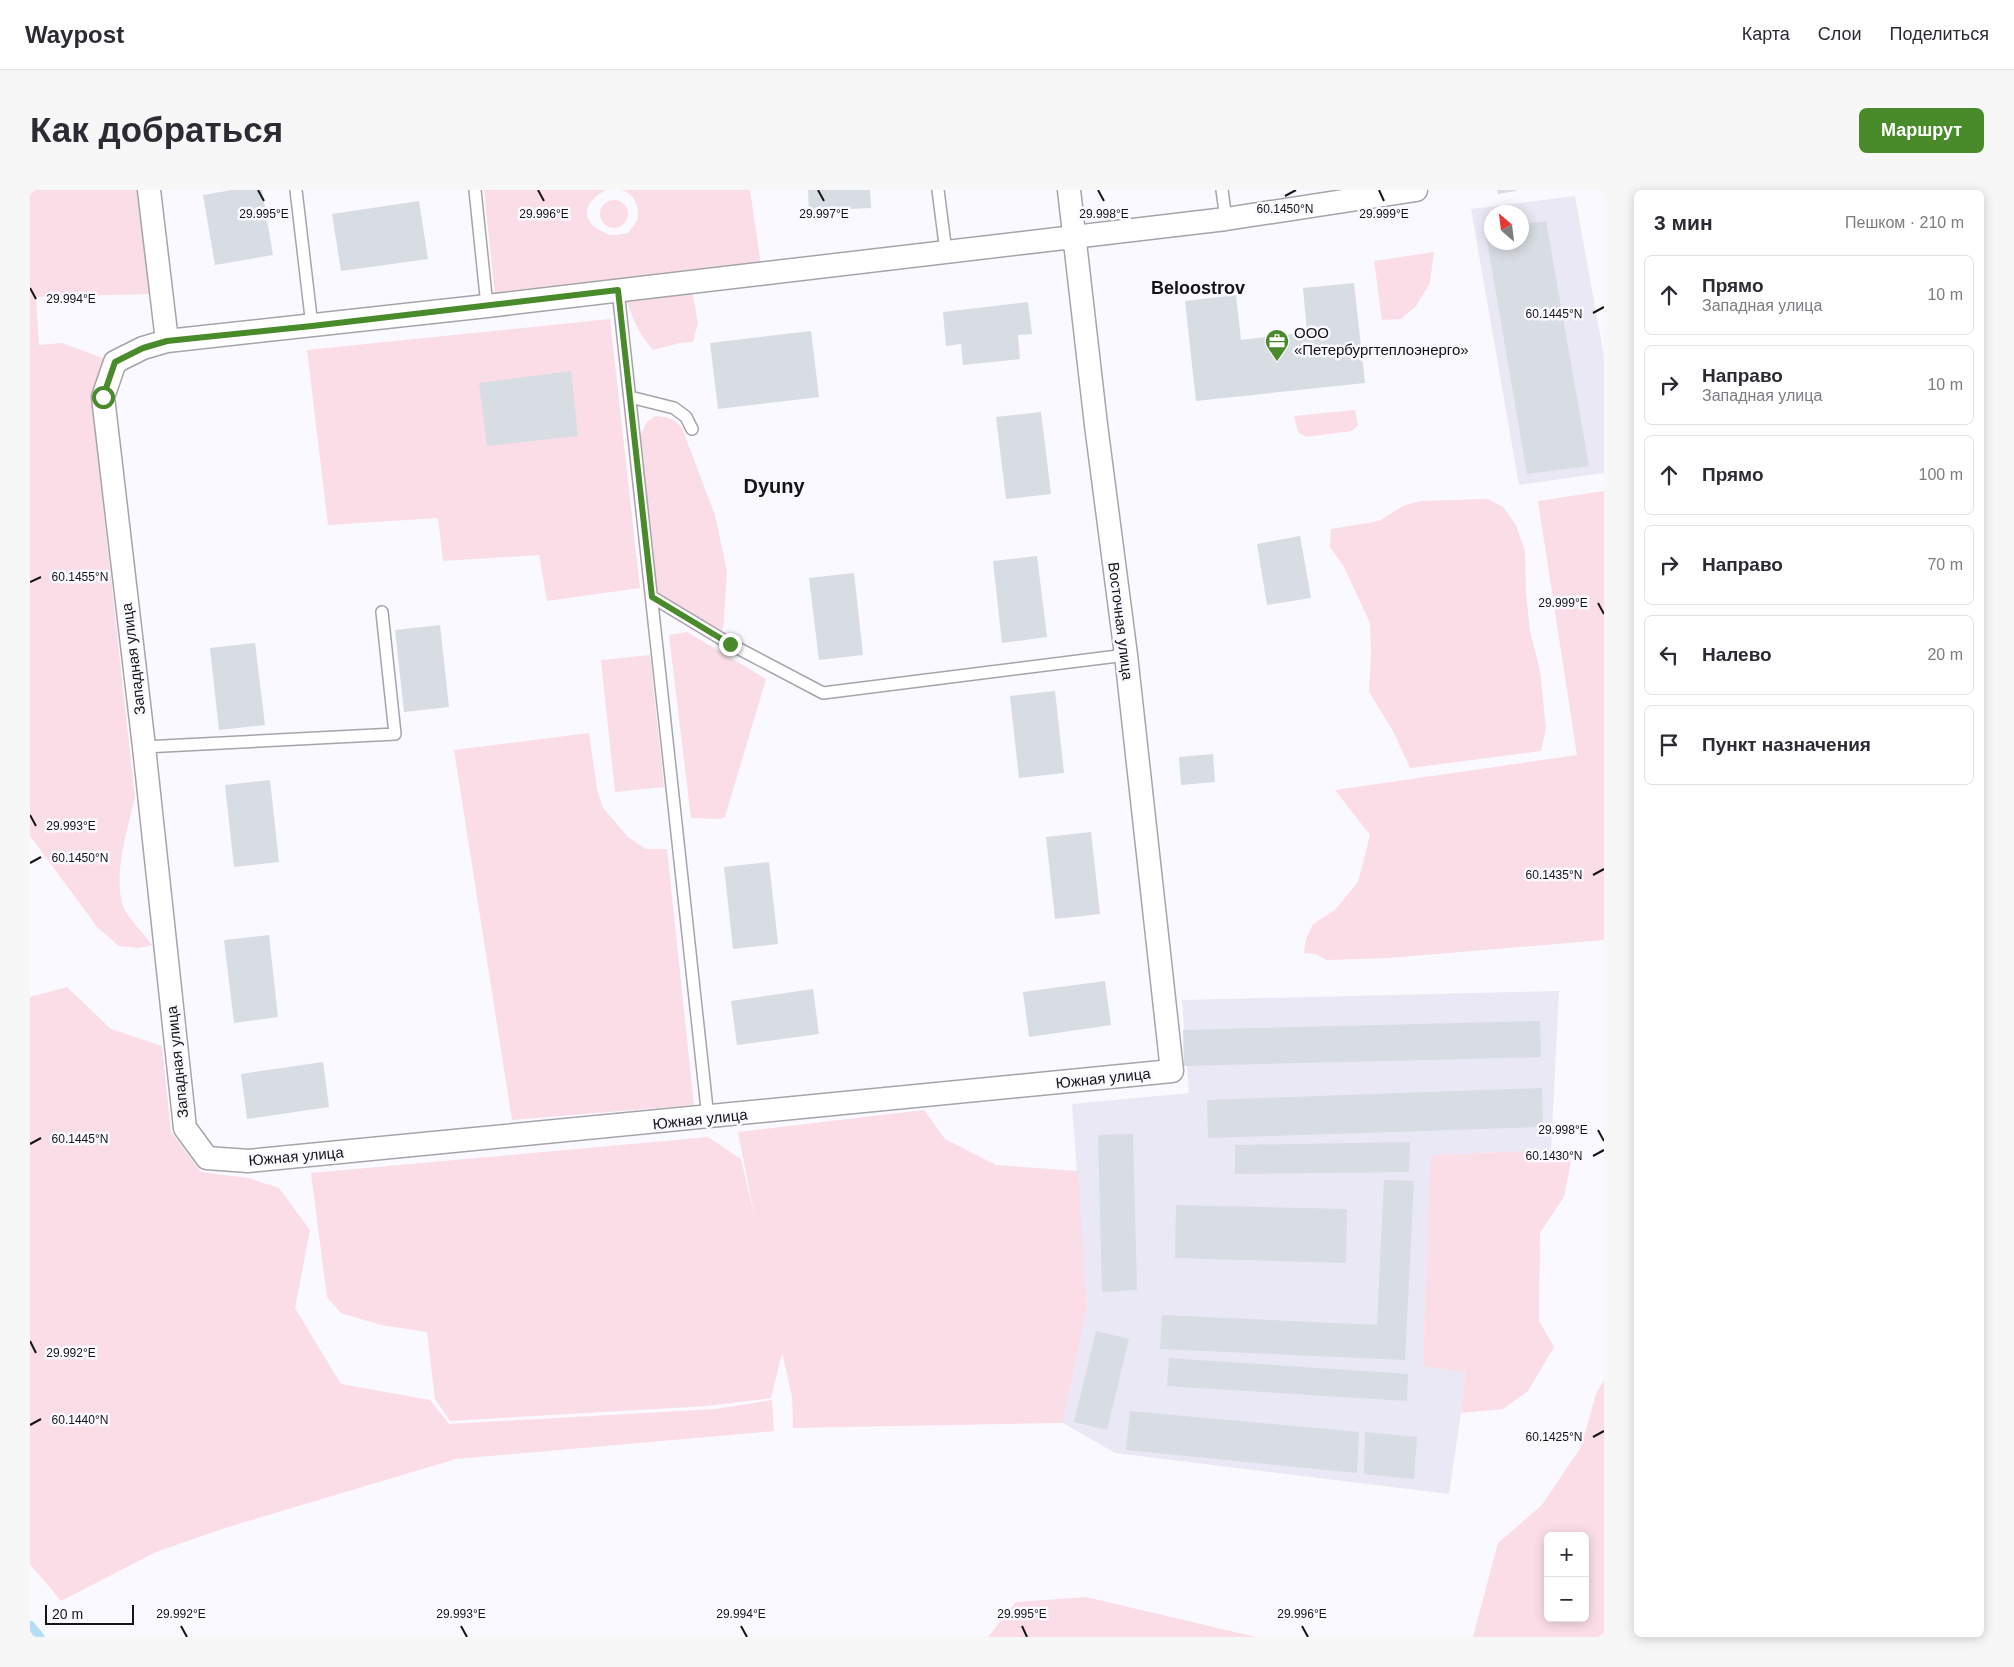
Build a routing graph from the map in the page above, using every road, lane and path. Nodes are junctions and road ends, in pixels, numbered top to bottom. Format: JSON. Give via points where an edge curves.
{"nodes":[{"id":1,"x":149,"y":190,"type":"edge"},
{"id":2,"x":296,"y":190,"type":"edge"},
{"id":3,"x":475,"y":190,"type":"edge"},
{"id":4,"x":938,"y":190,"type":"edge"},
{"id":5,"x":1069,"y":190,"type":"edge"},
{"id":6,"x":1222,"y":190,"type":"edge"},
{"id":7,"x":1416,"y":190,"type":"edge"},
{"id":8,"x":1226,"y":219,"type":"junction"},
{"id":9,"x":1074,"y":237,"type":"junction"},
{"id":10,"x":946,"y":252,"type":"junction"},
{"id":11,"x":618,"y":290,"type":"junction"},
{"id":12,"x":487,"y":306,"type":"junction"},
{"id":13,"x":312,"y":326,"type":"junction"},
{"id":14,"x":167,"y":341,"type":"junction"},
{"id":15,"x":630,"y":397,"type":"junction"},
{"id":16,"x":692,"y":429,"type":"dead end"},
{"id":17,"x":652,"y":597,"type":"junction"},
{"id":18,"x":382,"y":612,"type":"dead end"},
{"id":19,"x":1126,"y":655,"type":"junction"},
{"id":20,"x":144,"y":747,"type":"junction"},
{"id":21,"x":1169,"y":1051,"type":"joint"},
{"id":22,"x":708,"y":1118,"type":"junction"},
{"id":23,"x":207,"y":1158,"type":"joint"}],
"edges":[{"from":1,"to":14,"type":"street"},
{"from":2,"to":13,"type":"lane"},
{"from":3,"to":12,"type":"lane"},
{"from":4,"to":10,"type":"lane"},
{"from":5,"to":9,"type":"street","name":"Восточная улица"},
{"from":6,"to":8,"type":"lane"},
{"from":7,"to":8,"type":"street","name":"Западная улица"},
{"from":8,"to":9,"type":"street","name":"Западная улица"},
{"from":9,"to":10,"type":"street","name":"Западная улица"},
{"from":9,"to":19,"type":"street","name":"Восточная улица"},
{"from":10,"to":11,"type":"street","name":"Западная улица"},
{"from":11,"to":12,"type":"street","name":"Западная улица"},
{"from":11,"to":15,"type":"lane"},
{"from":12,"to":13,"type":"street","name":"Западная улица"},
{"from":13,"to":14,"type":"street","name":"Западная улица"},
{"from":14,"to":20,"type":"street","name":"Западная улица","via":[[115,362],[103,397]]},
{"from":15,"to":16,"type":"lane","via":[[674,408],[686,417]]},
{"from":15,"to":17,"type":"lane"},
{"from":17,"to":19,"type":"lane","via":[[730,644],[823,693]]},
{"from":17,"to":22,"type":"lane"},
{"from":18,"to":20,"type":"lane","via":[[395,734]]},
{"from":19,"to":21,"type":"street","name":"Восточная улица"},
{"from":20,"to":23,"type":"street","name":"Западная улица","via":[[185,1128]]},
{"from":21,"to":22,"type":"street","name":"Южная улица","via":[[1172,1071]]},
{"from":22,"to":23,"type":"street","name":"Южная улица","via":[[248,1161]]}]}
